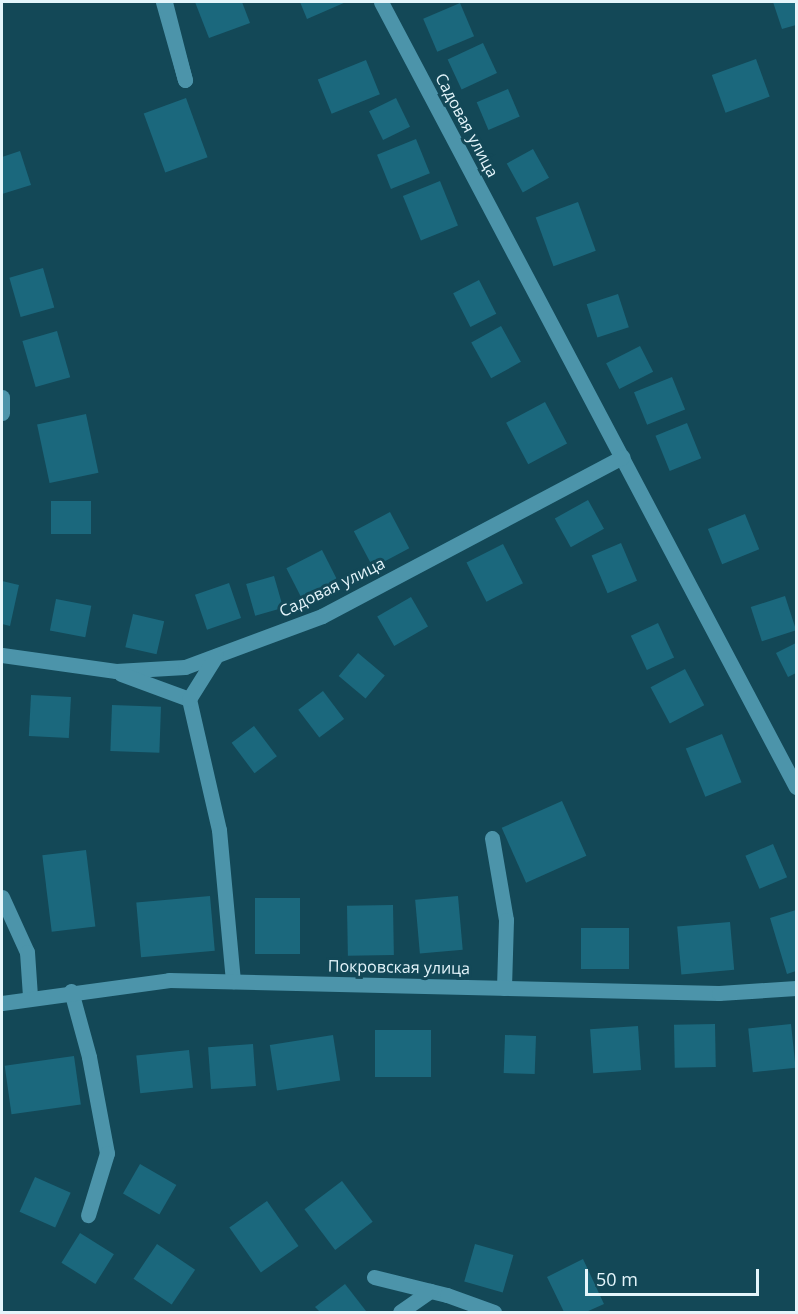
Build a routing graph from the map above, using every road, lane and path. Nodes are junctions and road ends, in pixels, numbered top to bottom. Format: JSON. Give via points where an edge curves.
{"nodes":[{"id":1,"x":381,"y":2,"type":"edge"},
{"id":2,"x":2,"y":397,"type":"edge"},
{"id":3,"x":2,"y":413,"type":"edge"},
{"id":4,"x":622,"y":457,"type":"junction"},
{"id":5,"x":2,"y":655,"type":"edge"},
{"id":6,"x":216,"y":656,"type":"junction"},
{"id":7,"x":116,"y":671,"type":"junction"},
{"id":8,"x":189,"y":699,"type":"junction"},
{"id":9,"x":796,"y":787,"type":"edge"},
{"id":10,"x":492,"y":838,"type":"dead end"},
{"id":11,"x":2,"y":897,"type":"edge"},
{"id":12,"x":233,"y":981,"type":"junction"},
{"id":13,"x":504,"y":988,"type":"junction"},
{"id":14,"x":796,"y":988,"type":"edge"},
{"id":15,"x":71,"y":991,"type":"junction"},
{"id":16,"x":30,"y":996,"type":"junction"},
{"id":17,"x":2,"y":1003,"type":"edge"},
{"id":18,"x":88,"y":1215,"type":"dead end"},
{"id":19,"x":374,"y":1277,"type":"dead end"},
{"id":20,"x":430,"y":1291,"type":"junction"},
{"id":21,"x":400,"y":1312,"type":"edge"},
{"id":22,"x":494,"y":1312,"type":"edge"}],
"edges":[{"from":1,"to":4,"type":"street","name":"Садовая улица"},
{"from":2,"to":3,"type":"street"},
{"from":4,"to":6,"type":"street","name":"Садовая улица","via":[[322,616]]},
{"from":4,"to":9,"type":"street","name":"Садовая улица"},
{"from":5,"to":7,"type":"street","name":"Садовая улица"},
{"from":6,"to":7,"type":"street","name":"Садовая улица","via":[[185,667]]},
{"from":6,"to":8,"type":"street"},
{"from":7,"to":8,"type":"street"},
{"from":8,"to":12,"type":"street","via":[[219,830]]},
{"from":10,"to":13,"type":"street","via":[[506,920]]},
{"from":11,"to":16,"type":"street","via":[[27,952]]},
{"from":12,"to":13,"type":"street","name":"Покровская улица"},
{"from":12,"to":15,"type":"street","name":"Покровская улица","via":[[169,980]]},
{"from":13,"to":14,"type":"street","name":"Покровская улица","via":[[719,993]]},
{"from":15,"to":16,"type":"street","name":"Покровская улица"},
{"from":15,"to":18,"type":"street","via":[[89,1057],[107,1153]]},
{"from":16,"to":17,"type":"street","name":"Покровская улица"},
{"from":19,"to":20,"type":"street"},
{"from":20,"to":21,"type":"street"},
{"from":20,"to":22,"type":"street"}]}
